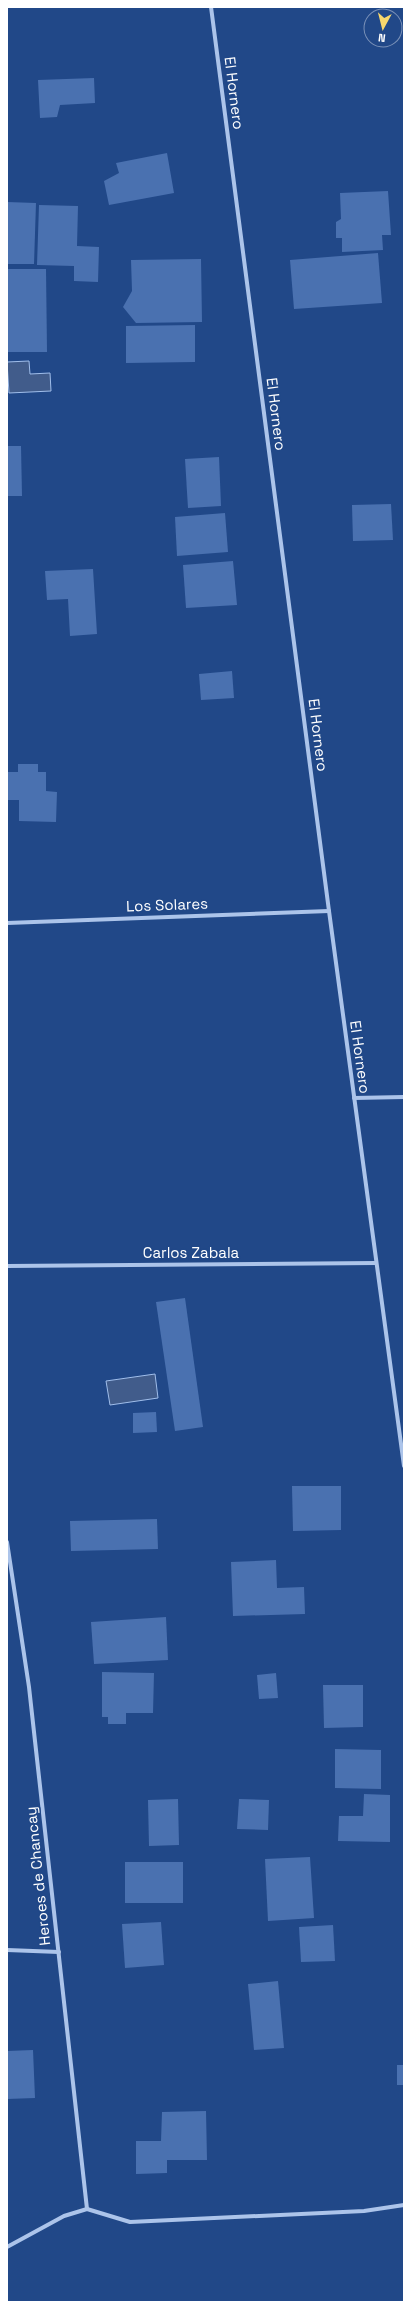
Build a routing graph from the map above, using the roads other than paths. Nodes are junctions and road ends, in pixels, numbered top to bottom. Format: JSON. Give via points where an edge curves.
{"nodes":[{"id":1,"x":211,"y":7,"type":"edge"},
{"id":2,"x":329,"y":911,"type":"junction"},
{"id":3,"x":7,"y":923,"type":"edge"},
{"id":4,"x":404,"y":1097,"type":"edge"},
{"id":5,"x":354,"y":1098,"type":"junction"},
{"id":6,"x":376,"y":1263,"type":"junction"},
{"id":7,"x":7,"y":1266,"type":"edge"},
{"id":8,"x":404,"y":1466,"type":"edge"},
{"id":9,"x":7,"y":1542,"type":"edge"},
{"id":10,"x":7,"y":1950,"type":"edge"},
{"id":11,"x":59,"y":1952,"type":"junction"},
{"id":12,"x":404,"y":2205,"type":"edge"},
{"id":13,"x":87,"y":2209,"type":"junction"},
{"id":14,"x":7,"y":2247,"type":"edge"}],
"edges":[{"from":1,"to":2,"type":"street","name":"El Hornero"},
{"from":2,"to":3,"type":"street","name":"Los Solares"},
{"from":2,"to":5,"type":"street","name":"El Hornero"},
{"from":4,"to":5,"type":"street"},
{"from":5,"to":6,"type":"street","name":"El Hornero"},
{"from":6,"to":7,"type":"street","name":"Carlos Zabala"},
{"from":6,"to":8,"type":"street","name":"El Hornero"},
{"from":9,"to":11,"type":"street","name":"Heroes de Chancay","via":[[29,1687]]},
{"from":10,"to":11,"type":"street"},
{"from":11,"to":13,"type":"street","name":"Heroes de Chancay"},
{"from":12,"to":13,"type":"street","via":[[364,2211],[130,2222]]},
{"from":13,"to":14,"type":"street","via":[[64,2216]]}]}
